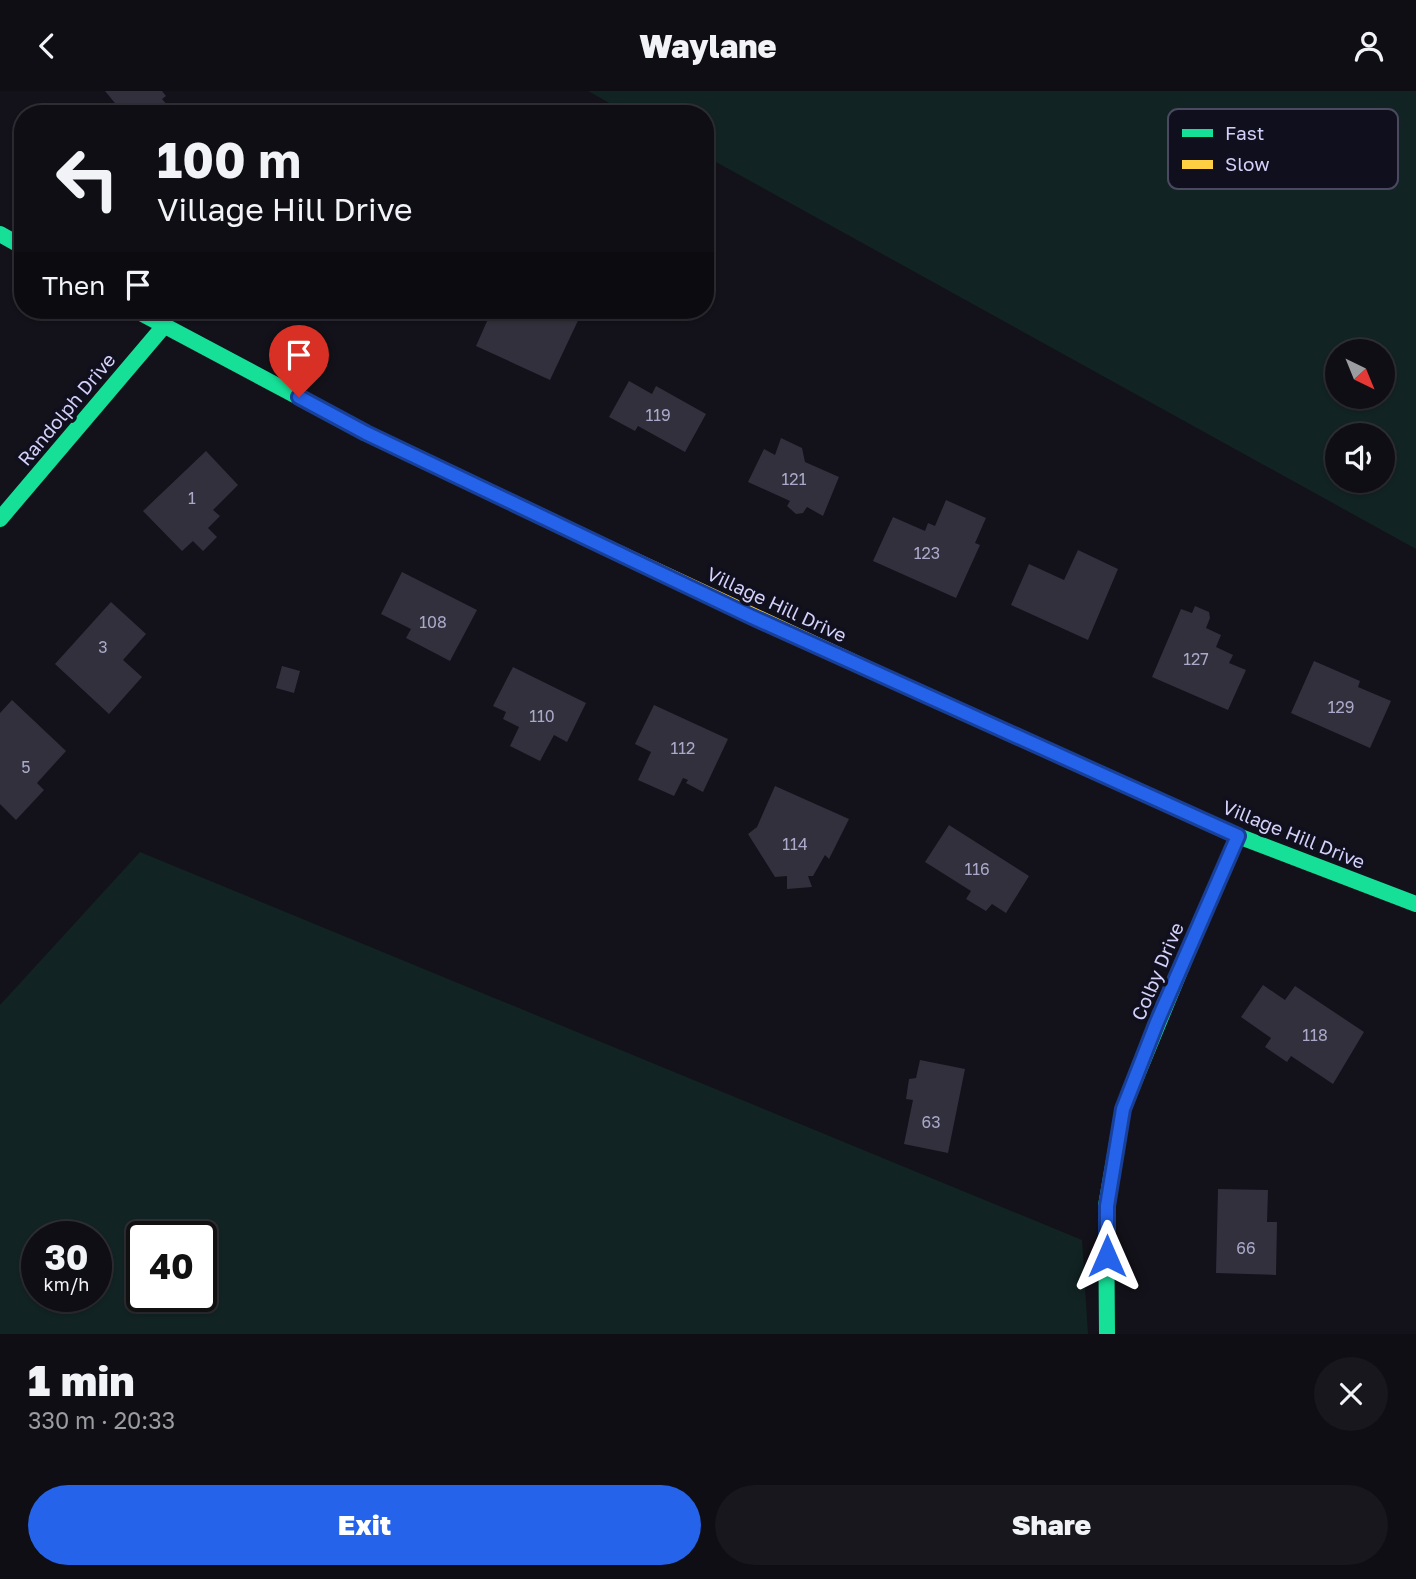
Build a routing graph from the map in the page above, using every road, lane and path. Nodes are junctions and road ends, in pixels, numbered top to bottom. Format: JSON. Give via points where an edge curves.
{"nodes":[{"id":1,"x":151,"y":319,"type":"edge"},
{"id":2,"x":164,"y":326,"type":"junction"},
{"id":3,"x":0,"y":519,"type":"edge"},
{"id":4,"x":1238,"y":836,"type":"junction"},
{"id":5,"x":1416,"y":904,"type":"edge"},
{"id":6,"x":1107,"y":1334,"type":"edge"}],
"edges":[{"from":1,"to":2,"type":"street","name":"Village Hill Drive"},
{"from":2,"to":3,"type":"street","name":"Randolph Drive"},
{"from":2,"to":4,"type":"street","name":"Village Hill Drive","via":[[366,433],[750,616]]},
{"from":4,"to":5,"type":"street","name":"Village Hill Drive"},
{"from":4,"to":6,"type":"street","name":"Colby Drive","via":[[1123,1109],[1107,1206]]}]}
